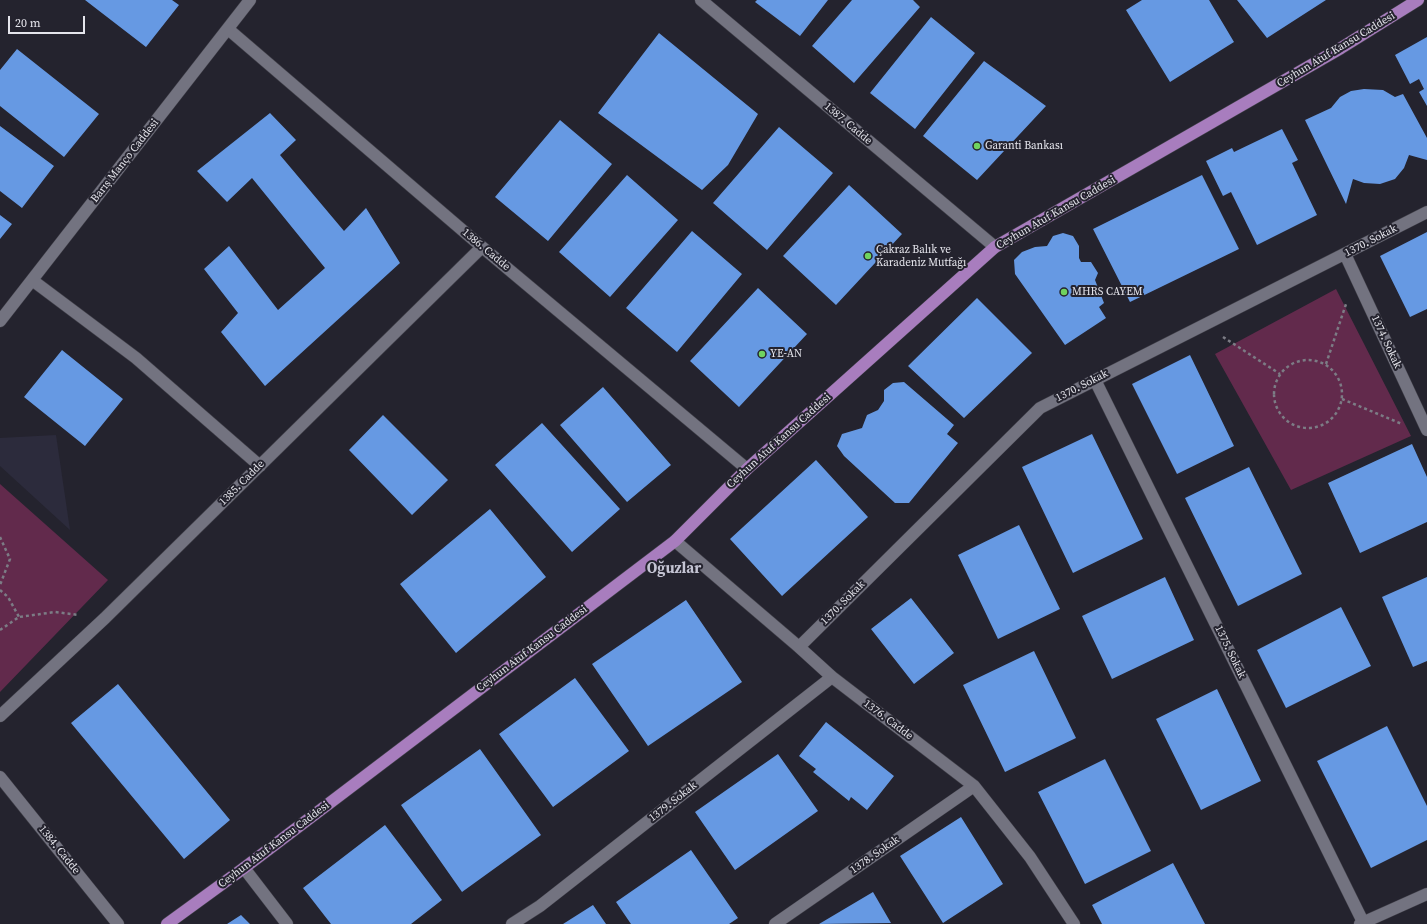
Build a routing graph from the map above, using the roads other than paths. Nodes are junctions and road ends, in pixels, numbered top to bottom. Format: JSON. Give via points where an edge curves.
{"nodes":[{"id":1,"x":250,"y":0,"type":"edge"},
{"id":2,"x":701,"y":0,"type":"edge"},
{"id":3,"x":1418,"y":0,"type":"edge"},
{"id":4,"x":228,"y":29,"type":"junction"},
{"id":5,"x":1427,"y":212,"type":"edge"},
{"id":6,"x":482,"y":247,"type":"junction"},
{"id":7,"x":995,"y":247,"type":"junction"},
{"id":8,"x":1345,"y":254,"type":"junction"},
{"id":9,"x":32,"y":280,"type":"junction"},
{"id":10,"x":0,"y":321,"type":"edge"},
{"id":11,"x":1095,"y":380,"type":"junction"},
{"id":12,"x":1427,"y":430,"type":"edge"},
{"id":13,"x":260,"y":466,"type":"junction"},
{"id":14,"x":747,"y":469,"type":"junction"},
{"id":15,"x":675,"y":541,"type":"junction"},
{"id":16,"x":799,"y":647,"type":"junction"},
{"id":17,"x":832,"y":677,"type":"junction"},
{"id":18,"x":0,"y":716,"type":"edge"},
{"id":19,"x":0,"y":777,"type":"edge"},
{"id":20,"x":974,"y":786,"type":"junction"},
{"id":21,"x":244,"y":868,"type":"junction"},
{"id":22,"x":1427,"y":894,"type":"edge"},
{"id":23,"x":118,"y":924,"type":"edge"},
{"id":24,"x":167,"y":924,"type":"edge"},
{"id":25,"x":287,"y":924,"type":"edge"},
{"id":26,"x":512,"y":924,"type":"edge"},
{"id":27,"x":775,"y":924,"type":"edge"},
{"id":28,"x":1074,"y":924,"type":"edge"},
{"id":29,"x":1363,"y":924,"type":"edge"}],
"edges":[{"from":1,"to":4,"type":"street","name":"Barış Manço Caddesi"},
{"from":2,"to":7,"type":"street","name":"1387. Cadde"},
{"from":3,"to":7,"type":"main road","name":"Ceyhun Atuf Kansu Caddesi","via":[[1341,48]]},
{"from":4,"to":6,"type":"street","name":"1386. Cadde"},
{"from":4,"to":9,"type":"street","name":"Barış Manço Caddesi"},
{"from":5,"to":8,"type":"street","name":"1370. Sokak"},
{"from":6,"to":13,"type":"street","name":"1385. Cadde"},
{"from":6,"to":14,"type":"street","name":"1386. Cadde"},
{"from":7,"to":14,"type":"main road","name":"Ceyhun Atuf Kansu Caddesi"},
{"from":8,"to":11,"type":"street","name":"1370. Sokak"},
{"from":8,"to":12,"type":"street","name":"1374. Sokak"},
{"from":9,"to":10,"type":"street","name":"Barış Manço Caddesi"},
{"from":9,"to":13,"type":"street","via":[[136,358]]},
{"from":11,"to":16,"type":"street","name":"1370. Sokak","via":[[1040,408]]},
{"from":11,"to":29,"type":"street","name":"1375. Sokak"},
{"from":13,"to":18,"type":"street","name":"1385. Cadde","via":[[105,618]]},
{"from":14,"to":15,"type":"main road","name":"Ceyhun Atuf Kansu Caddesi"},
{"from":15,"to":16,"type":"street","name":"1376. Cadde"},
{"from":15,"to":21,"type":"main road","name":"Ceyhun Atuf Kansu Caddesi"},
{"from":16,"to":17,"type":"street","name":"1376. Cadde"},
{"from":17,"to":20,"type":"street","name":"1376. Cadde"},
{"from":17,"to":26,"type":"street","name":"1379. Sokak","via":[[540,906]]},
{"from":19,"to":23,"type":"street","name":"1384. Cadde"},
{"from":20,"to":27,"type":"street","name":"1378. Sokak"},
{"from":20,"to":28,"type":"street","name":"1376. Cadde","via":[[1030,857]]},
{"from":21,"to":24,"type":"main road","name":"Ceyhun Atuf Kansu Caddesi"},
{"from":21,"to":25,"type":"street"},
{"from":22,"to":29,"type":"street"}]}
